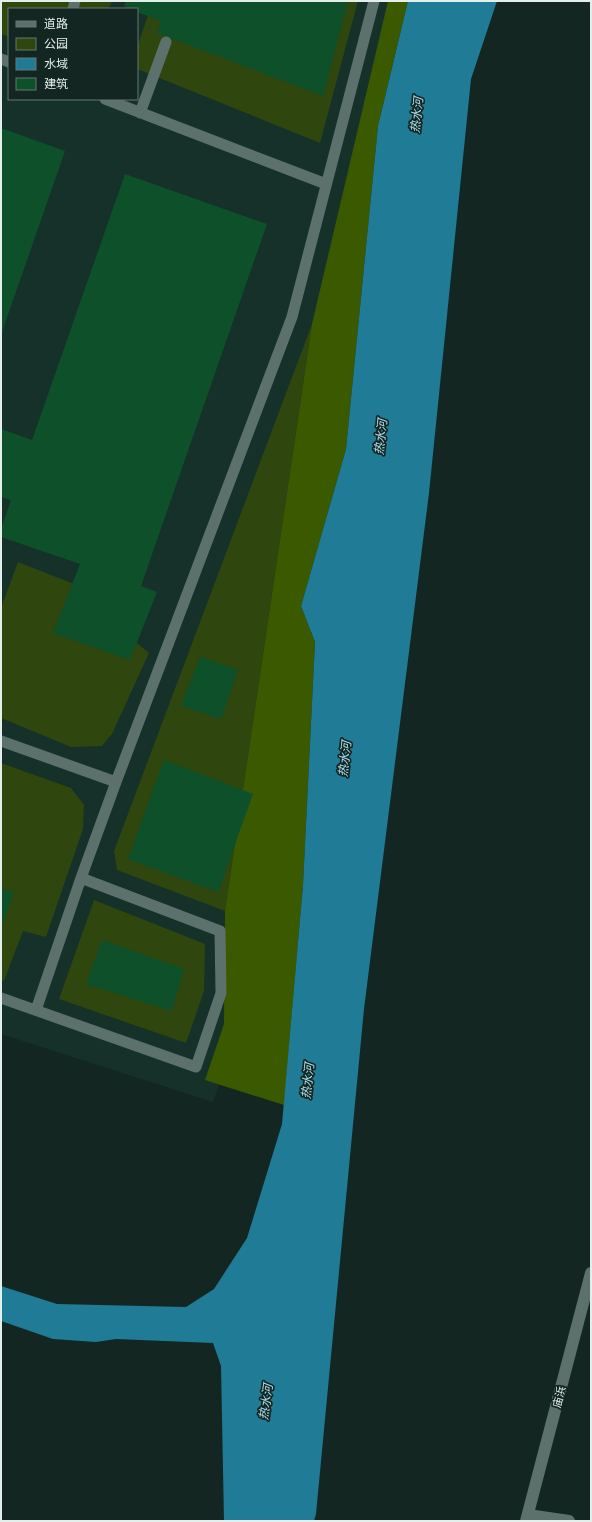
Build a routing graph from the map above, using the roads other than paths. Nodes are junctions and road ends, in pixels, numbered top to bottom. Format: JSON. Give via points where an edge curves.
{"nodes":[{"id":1,"x":374,"y":1,"type":"edge"},
{"id":2,"x":166,"y":42,"type":"dead end"},
{"id":3,"x":108,"y":100,"type":"edge"},
{"id":4,"x":140,"y":113,"type":"junction"},
{"id":5,"x":326,"y":184,"type":"junction"},
{"id":6,"x":1,"y":741,"type":"edge"},
{"id":7,"x":116,"y":782,"type":"junction"},
{"id":8,"x":81,"y":878,"type":"junction"},
{"id":9,"x":1,"y":998,"type":"edge"},
{"id":10,"x":36,"y":1010,"type":"junction"},
{"id":11,"x":591,"y":1273,"type":"edge"},
{"id":12,"x":527,"y":1518,"type":"edge"},
{"id":13,"x":569,"y":1521,"type":"edge"}],
"edges":[{"from":1,"to":5,"type":"lane"},
{"from":2,"to":4,"type":"lane"},
{"from":3,"to":4,"type":"lane"},
{"from":4,"to":5,"type":"lane"},
{"from":5,"to":7,"type":"lane","via":[[292,317]]},
{"from":6,"to":7,"type":"lane"},
{"from":7,"to":8,"type":"lane"},
{"from":8,"to":10,"type":"lane"},
{"from":8,"to":10,"type":"lane","via":[[220,931],[221,993],[196,1067]]},
{"from":9,"to":10,"type":"lane"},
{"from":11,"to":12,"type":"street","name":"庙浜"},
{"from":12,"to":13,"type":"street"}]}
